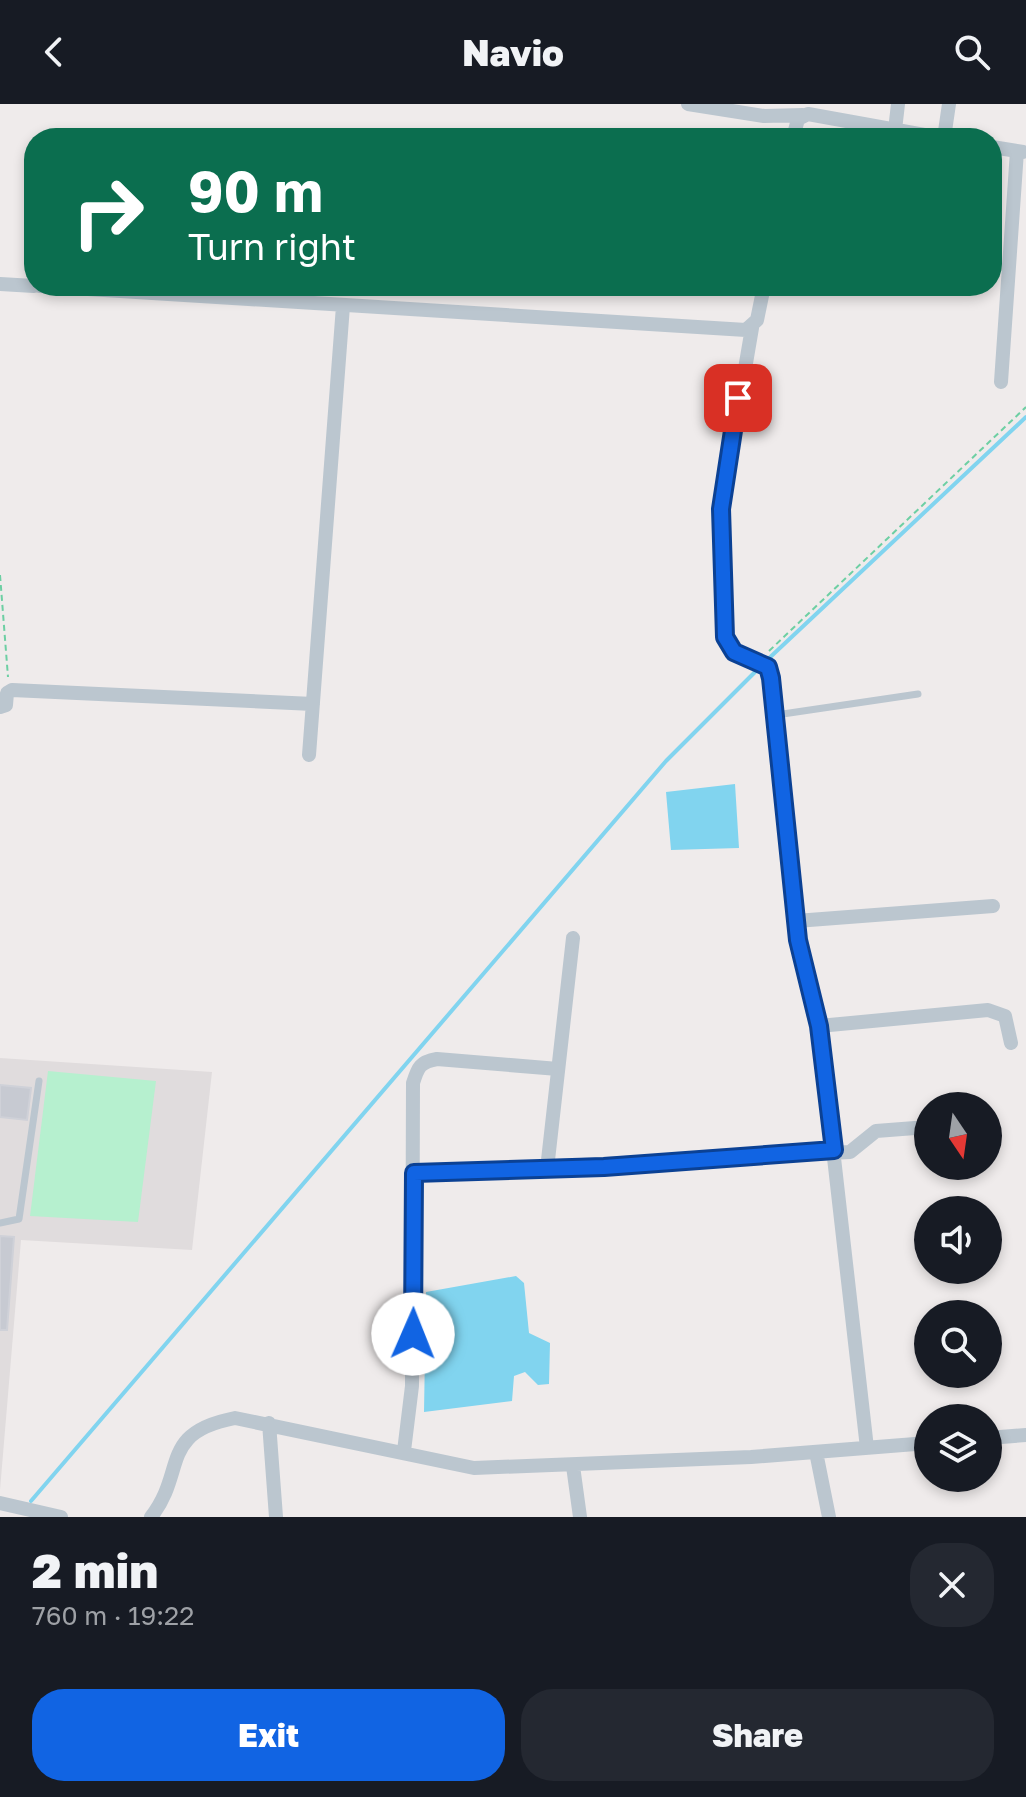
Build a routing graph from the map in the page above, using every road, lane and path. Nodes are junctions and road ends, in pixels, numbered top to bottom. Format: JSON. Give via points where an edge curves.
{"nodes":[{"id":1,"x":688,"y":104,"type":"edge"},
{"id":2,"x":898,"y":104,"type":"edge"},
{"id":3,"x":949,"y":104,"type":"edge"},
{"id":4,"x":798,"y":112,"type":"edge"},
{"id":5,"x":884,"y":128,"type":"edge"},
{"id":6,"x":895,"y":128,"type":"edge"},
{"id":7,"x":945,"y":128,"type":"edge"},
{"id":8,"x":1021,"y":152,"type":"edge"},
{"id":9,"x":0,"y":284,"type":"edge"},
{"id":10,"x":24,"y":285,"type":"edge"},
{"id":11,"x":222,"y":296,"type":"edge"},
{"id":12,"x":762,"y":296,"type":"edge"},
{"id":13,"x":343,"y":306,"type":"junction"},
{"id":14,"x":752,"y":328,"type":"junction"},
{"id":15,"x":1001,"y":382,"type":"dead end"},
{"id":16,"x":1026,"y":407,"type":"edge"},
{"id":17,"x":0,"y":575,"type":"edge"},
{"id":18,"x":762,"y":663,"type":"junction"},
{"id":19,"x":9,"y":691,"type":"junction"},
{"id":20,"x":918,"y":694,"type":"dead end"},
{"id":21,"x":313,"y":704,"type":"junction"},
{"id":22,"x":0,"y":707,"type":"edge"},
{"id":23,"x":776,"y":715,"type":"junction"},
{"id":24,"x":309,"y":755,"type":"dead end"},
{"id":25,"x":993,"y":906,"type":"dead end"},
{"id":26,"x":796,"y":921,"type":"junction"},
{"id":27,"x":573,"y":938,"type":"dead end"},
{"id":28,"x":819,"y":1026,"type":"junction"},
{"id":29,"x":1011,"y":1043,"type":"dead end"},
{"id":30,"x":558,"y":1069,"type":"junction"},
{"id":31,"x":39,"y":1081,"type":"dead end"},
{"id":32,"x":914,"y":1127,"type":"edge"},
{"id":33,"x":834,"y":1150,"type":"junction"},
{"id":34,"x":547,"y":1169,"type":"junction"},
{"id":35,"x":414,"y":1173,"type":"junction"},
{"id":36,"x":0,"y":1223,"type":"edge"},
{"id":37,"x":269,"y":1423,"type":"junction"},
{"id":38,"x":1026,"y":1435,"type":"edge"},
{"id":39,"x":1002,"y":1437,"type":"edge"},
{"id":40,"x":914,"y":1444,"type":"edge"},
{"id":41,"x":867,"y":1448,"type":"junction"},
{"id":42,"x":404,"y":1451,"type":"junction"},
{"id":43,"x":816,"y":1452,"type":"junction"},
{"id":44,"x":573,"y":1466,"type":"junction"},
{"id":45,"x":0,"y":1503,"type":"edge"},
{"id":46,"x":29,"y":1514,"type":"edge"},
{"id":47,"x":61,"y":1517,"type":"edge"},
{"id":48,"x":151,"y":1517,"type":"edge"},
{"id":49,"x":276,"y":1517,"type":"edge"},
{"id":50,"x":580,"y":1517,"type":"edge"},
{"id":51,"x":829,"y":1517,"type":"edge"}],
"edges":[{"from":1,"to":4,"type":"street","via":[[764,116]]},
{"from":2,"to":6,"type":"street"},
{"from":3,"to":7,"type":"street"},
{"from":4,"to":5,"type":"street"},
{"from":8,"to":15,"type":"street"},
{"from":9,"to":10,"type":"street"},
{"from":11,"to":13,"type":"street"},
{"from":12,"to":14,"type":"street"},
{"from":13,"to":14,"type":"street"},
{"from":13,"to":21,"type":"street"},
{"from":14,"to":18,"type":"street","via":[[721,525],[725,637],[734,652]]},
{"from":16,"to":18,"type":"path"},
{"from":17,"to":19,"type":"path"},
{"from":18,"to":23,"type":"street"},
{"from":19,"to":21,"type":"street"},
{"from":19,"to":22,"type":"street","via":[[6,705]]},
{"from":20,"to":23,"type":"lane"},
{"from":21,"to":24,"type":"street"},
{"from":23,"to":26,"type":"street"},
{"from":25,"to":26,"type":"street"},
{"from":26,"to":28,"type":"street"},
{"from":27,"to":30,"type":"street"},
{"from":28,"to":29,"type":"street","via":[[988,1010],[1005,1016]]},
{"from":28,"to":33,"type":"street"},
{"from":30,"to":34,"type":"street"},
{"from":30,"to":35,"type":"street","via":[[423,1062],[413,1083]]},
{"from":31,"to":36,"type":"lane","via":[[19,1219]]},
{"from":32,"to":33,"type":"street","via":[[885,1128],[865,1137],[853,1151]]},
{"from":33,"to":34,"type":"street"},
{"from":33,"to":41,"type":"street"},
{"from":34,"to":35,"type":"street"},
{"from":35,"to":42,"type":"street","via":[[412,1386]]},
{"from":37,"to":42,"type":"street"},
{"from":37,"to":48,"type":"street","via":[[235,1418],[211,1423],[185,1438]]},
{"from":37,"to":49,"type":"street"},
{"from":38,"to":39,"type":"street"},
{"from":40,"to":41,"type":"street"},
{"from":41,"to":43,"type":"street"},
{"from":42,"to":44,"type":"street","via":[[474,1468]]},
{"from":43,"to":44,"type":"street"},
{"from":43,"to":51,"type":"street"},
{"from":44,"to":50,"type":"street"},
{"from":45,"to":46,"type":"street"},
{"from":46,"to":47,"type":"street"}]}
